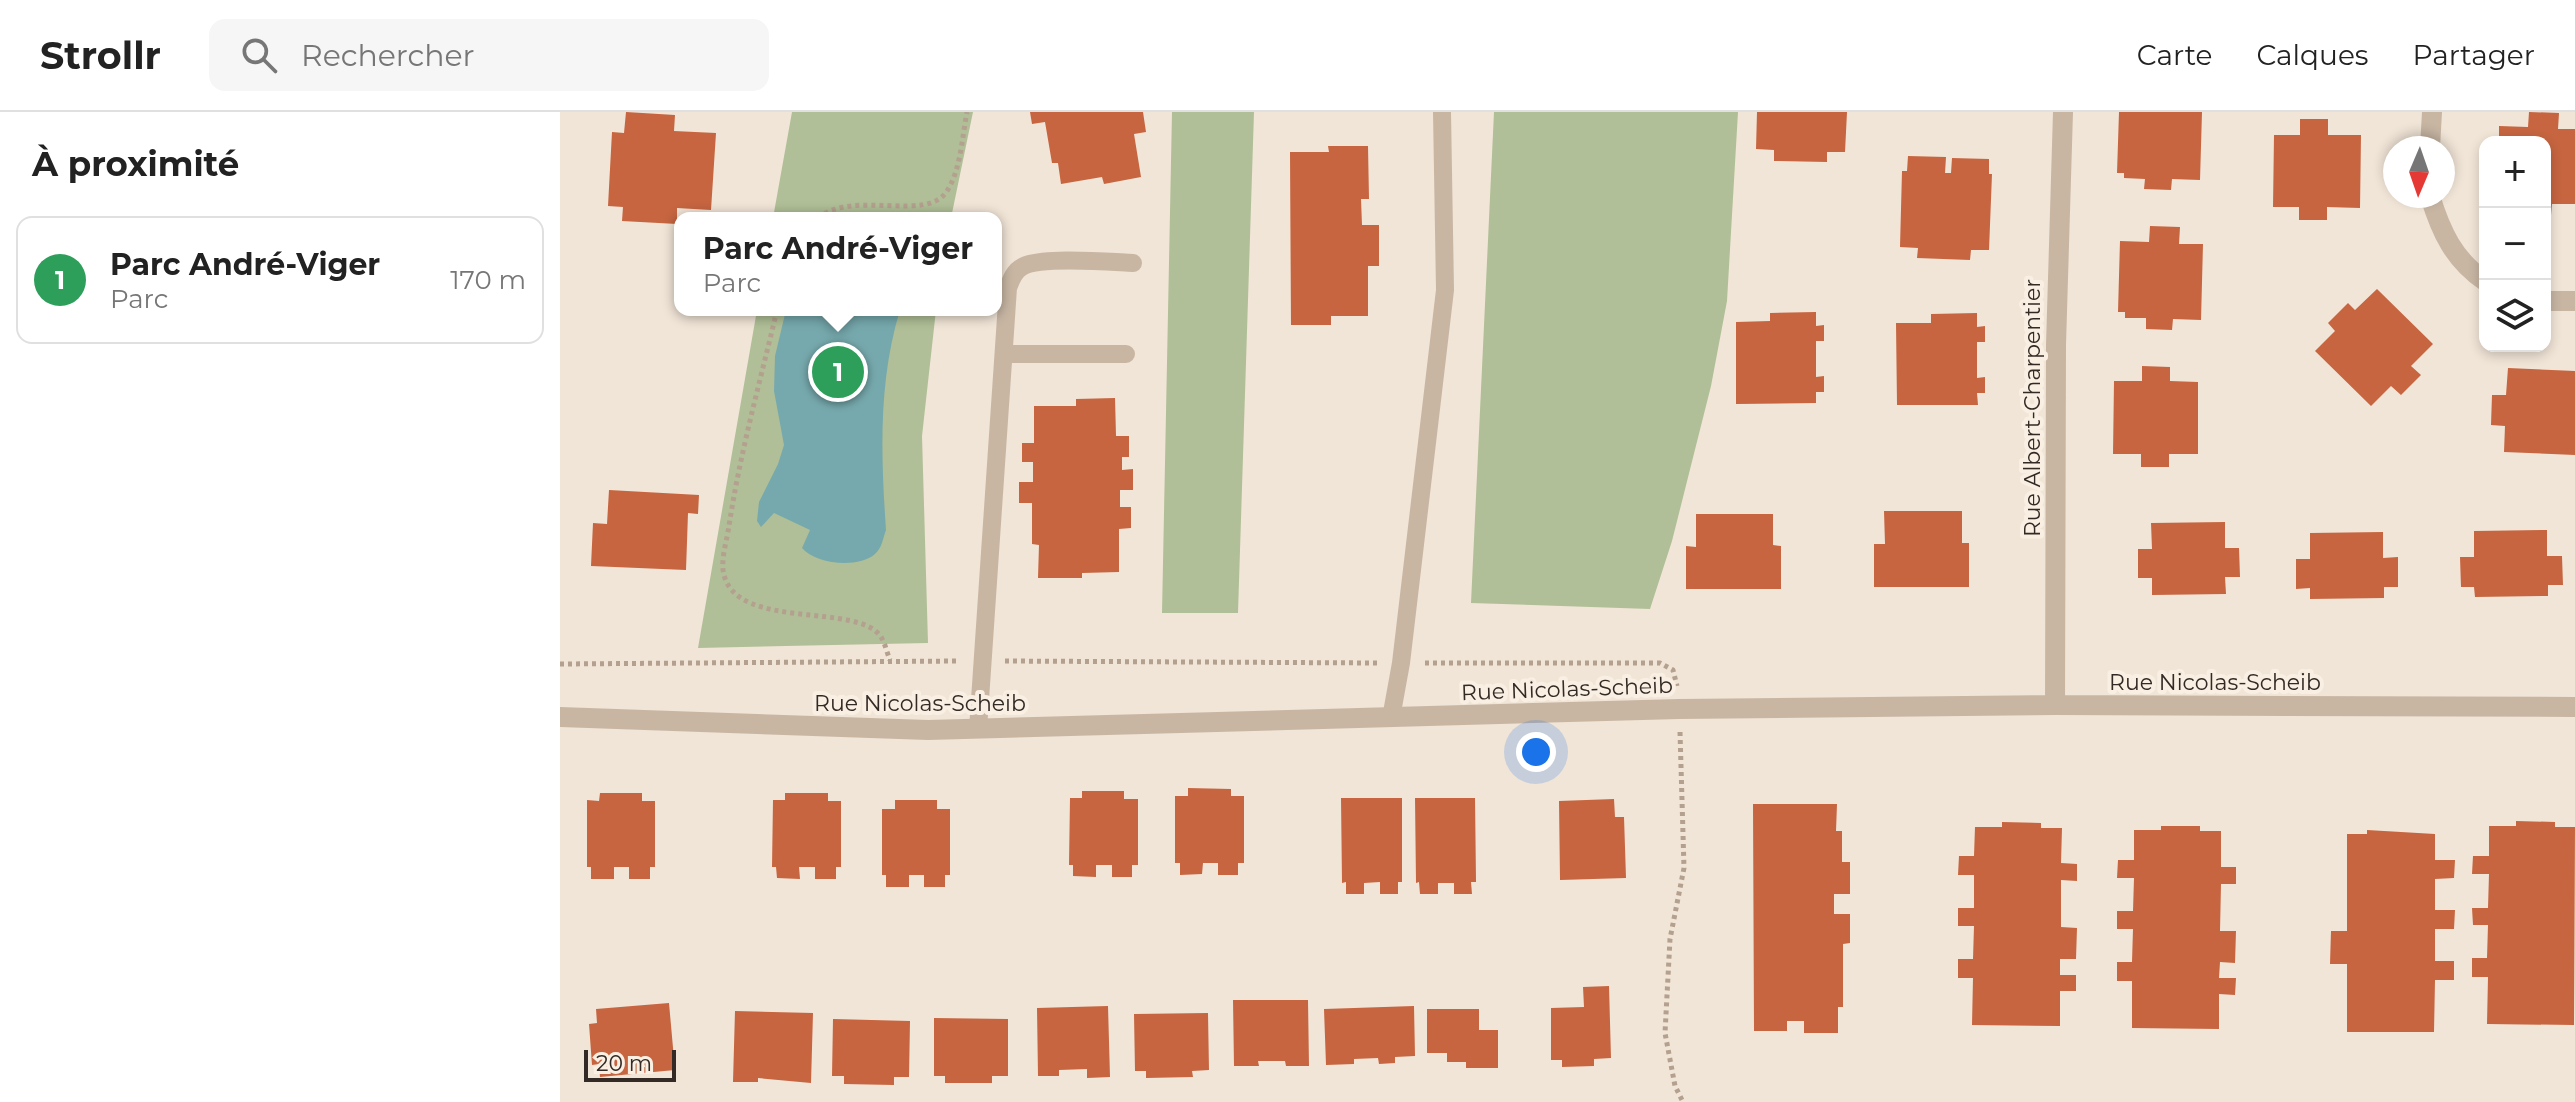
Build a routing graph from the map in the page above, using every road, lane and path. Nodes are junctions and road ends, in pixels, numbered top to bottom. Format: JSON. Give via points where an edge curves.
{"nodes":[{"id":1,"x":967,"y":112,"type":"edge"},
{"id":2,"x":1442,"y":112,"type":"edge"},
{"id":3,"x":2063,"y":112,"type":"edge"},
{"id":4,"x":2432,"y":112,"type":"edge"},
{"id":5,"x":2431,"y":136,"type":"edge"},
{"id":6,"x":2434,"y":208,"type":"edge"},
{"id":7,"x":826,"y":212,"type":"edge"},
{"id":8,"x":1133,"y":263,"type":"dead end"},
{"id":9,"x":2484,"y":280,"type":"edge"},
{"id":10,"x":2551,"y":301,"type":"edge"},
{"id":11,"x":2575,"y":301,"type":"edge"},
{"id":12,"x":776,"y":316,"type":"edge"},
{"id":13,"x":1004,"y":354,"type":"junction"},
{"id":14,"x":1126,"y":354,"type":"dead end"},
{"id":15,"x":890,"y":660,"type":"junction"},
{"id":16,"x":985,"y":661,"type":"junction"},
{"id":17,"x":1401,"y":663,"type":"junction"},
{"id":18,"x":560,"y":664,"type":"edge"},
{"id":19,"x":2055,"y":705,"type":"junction"},
{"id":20,"x":2575,"y":707,"type":"edge"},
{"id":21,"x":1679,"y":709,"type":"junction"},
{"id":22,"x":560,"y":717,"type":"edge"},
{"id":23,"x":1391,"y":718,"type":"junction"},
{"id":24,"x":978,"y":729,"type":"junction"},
{"id":25,"x":1683,"y":1102,"type":"edge"}],
"edges":[{"from":1,"to":7,"type":"path","via":[[955,174],[939,200],[925,205],[843,205]]},
{"from":2,"to":17,"type":"lane","via":[[1445,290]]},
{"from":3,"to":19,"type":"street","name":"Rue Albert-Charpentier"},
{"from":4,"to":5,"type":"street"},
{"from":6,"to":9,"type":"street","via":[[2452,251]]},
{"from":8,"to":13,"type":"lane","via":[[1022,266],[1008,288]]},
{"from":10,"to":11,"type":"street"},
{"from":12,"to":15,"type":"path","via":[[737,476],[723,572],[738,597],[762,607],[865,625],[880,635]]},
{"from":13,"to":14,"type":"lane"},
{"from":13,"to":16,"type":"lane"},
{"from":15,"to":16,"type":"path"},
{"from":15,"to":18,"type":"path"},
{"from":16,"to":17,"type":"path"},
{"from":16,"to":24,"type":"lane"},
{"from":17,"to":21,"type":"path","via":[[1660,663],[1673,670]]},
{"from":17,"to":23,"type":"lane"},
{"from":19,"to":20,"type":"street","name":"Rue Nicolas-Scheib"},
{"from":19,"to":21,"type":"street","name":"Rue Nicolas-Scheib"},
{"from":21,"to":23,"type":"street","name":"Rue Nicolas-Scheib"},
{"from":21,"to":25,"type":"path","via":[[1684,868],[1670,939],[1665,1033]]},
{"from":22,"to":24,"type":"street","name":"Rue Nicolas-Scheib"},
{"from":23,"to":24,"type":"street","name":"Rue Nicolas-Scheib"}]}
